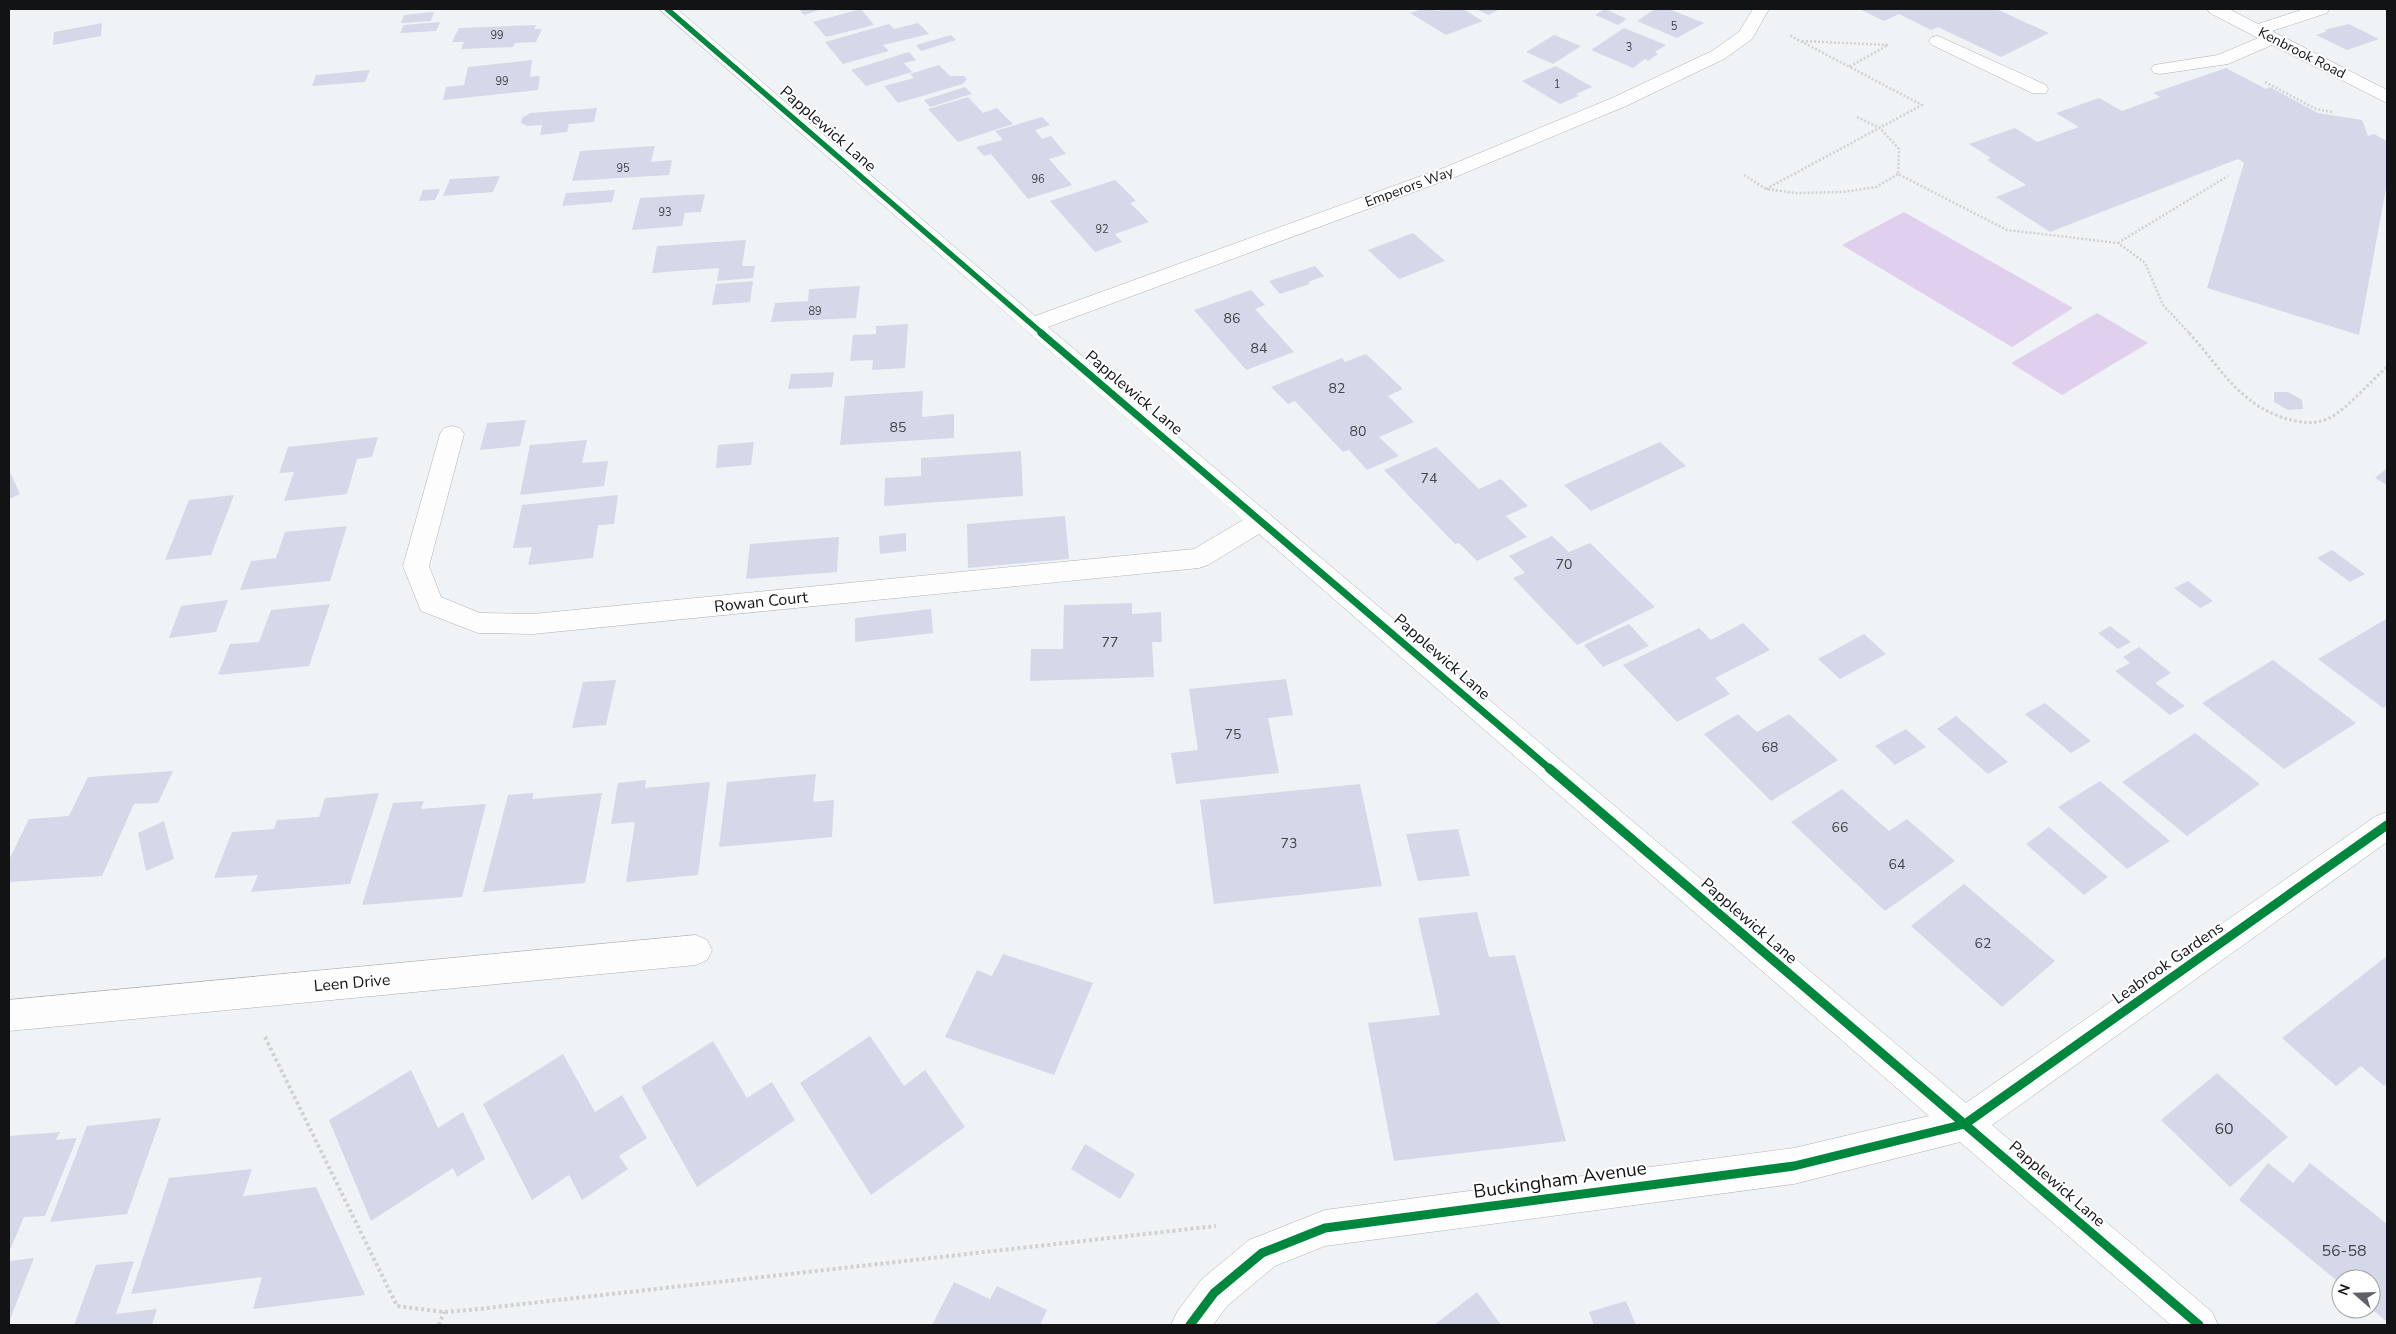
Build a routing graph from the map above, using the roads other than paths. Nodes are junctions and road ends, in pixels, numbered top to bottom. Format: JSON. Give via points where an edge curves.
{"nodes":[{"id":1,"x":667,"y":9,"type":"edge"},
{"id":2,"x":1761,"y":9,"type":"edge"},
{"id":3,"x":2216,"y":9,"type":"edge"},
{"id":4,"x":2321,"y":9,"type":"edge"},
{"id":5,"x":2264,"y":34,"type":"junction"},
{"id":6,"x":1938,"y":41,"type":"dead end"},
{"id":7,"x":2160,"y":69,"type":"dead end"},
{"id":8,"x":2039,"y":89,"type":"dead end"},
{"id":9,"x":2387,"y":97,"type":"edge"},
{"id":10,"x":1032,"y":325,"type":"junction"},
{"id":11,"x":452,"y":434,"type":"dead end"},
{"id":12,"x":1262,"y":520,"type":"junction"},
{"id":13,"x":2387,"y":825,"type":"edge"},
{"id":14,"x":696,"y":950,"type":"dead end"},
{"id":15,"x":9,"y":1016,"type":"edge"},
{"id":16,"x":1965,"y":1124,"type":"junction"},
{"id":17,"x":1190,"y":1325,"type":"edge"},
{"id":18,"x":2199,"y":1325,"type":"edge"}],
"edges":[{"from":1,"to":10,"type":"street","name":"Papplewick Lane"},
{"from":2,"to":10,"type":"street","name":"Emperors Way","via":[[1746,35],[1718,56],[1619,102],[1453,171]]},
{"from":3,"to":5,"type":"street","name":"Kenbrook Road"},
{"from":4,"to":5,"type":"street"},
{"from":5,"to":7,"type":"street","via":[[2222,60]]},
{"from":5,"to":9,"type":"street","name":"Kenbrook Road"},
{"from":6,"to":8,"type":"street"},
{"from":10,"to":12,"type":"street","name":"Papplewick Lane"},
{"from":11,"to":12,"type":"street","name":"Rowan Court","via":[[416,566],[430,604],[478,623],[533,624],[1200,558]]},
{"from":12,"to":16,"type":"street","name":"Papplewick Lane"},
{"from":13,"to":16,"type":"street","name":"Leabrook Gardens"},
{"from":14,"to":15,"type":"street","name":"Leen Drive"},
{"from":16,"to":17,"type":"street","name":"Buckingham Avenue","via":[[1794,1166],[1325,1228],[1262,1253],[1214,1293]]},
{"from":16,"to":18,"type":"street","name":"Papplewick Lane"}]}
